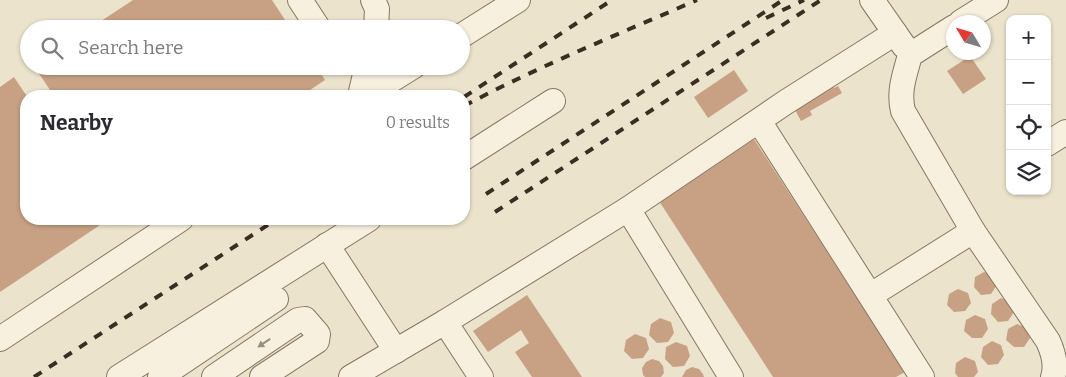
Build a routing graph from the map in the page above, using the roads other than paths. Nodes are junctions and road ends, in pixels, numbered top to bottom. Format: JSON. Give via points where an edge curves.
{"nodes":[{"id":1,"x":300,"y":0,"type":"edge"},
{"id":2,"x":374,"y":0,"type":"edge"},
{"id":3,"x":518,"y":0,"type":"edge"},
{"id":4,"x":872,"y":0,"type":"edge"},
{"id":5,"x":996,"y":0,"type":"edge"},
{"id":6,"x":972,"y":15,"type":"edge"},
{"id":7,"x":313,"y":20,"type":"edge"},
{"id":8,"x":376,"y":20,"type":"edge"},
{"id":9,"x":470,"y":30,"type":"edge"},
{"id":10,"x":895,"y":33,"type":"junction"},
{"id":11,"x":946,"y":33,"type":"edge"},
{"id":12,"x":910,"y":55,"type":"junction"},
{"id":13,"x":365,"y":75,"type":"edge"},
{"id":14,"x":400,"y":75,"type":"edge"},
{"id":15,"x":361,"y":90,"type":"edge"},
{"id":16,"x":376,"y":90,"type":"edge"},
{"id":17,"x":553,"y":101,"type":"dead end"},
{"id":18,"x":759,"y":121,"type":"junction"},
{"id":19,"x":1066,"y":132,"type":"edge"},
{"id":20,"x":1051,"y":141,"type":"edge"},
{"id":21,"x":470,"y":154,"type":"edge"},
{"id":22,"x":628,"y":209,"type":"junction"},
{"id":23,"x":172,"y":225,"type":"edge"},
{"id":24,"x":359,"y":225,"type":"edge"},
{"id":25,"x":973,"y":231,"type":"junction"},
{"id":26,"x":327,"y":245,"type":"junction"},
{"id":27,"x":871,"y":294,"type":"junction"},
{"id":28,"x":276,"y":299,"type":"dead end"},
{"id":29,"x":444,"y":322,"type":"junction"},
{"id":30,"x":0,"y":339,"type":"edge"},
{"id":31,"x":396,"y":351,"type":"junction"},
{"id":32,"x":119,"y":377,"type":"edge"},
{"id":33,"x":160,"y":377,"type":"edge"},
{"id":34,"x":214,"y":377,"type":"edge"},
{"id":35,"x":262,"y":377,"type":"edge"},
{"id":36,"x":351,"y":377,"type":"edge"},
{"id":37,"x":481,"y":377,"type":"edge"},
{"id":38,"x":731,"y":377,"type":"edge"},
{"id":39,"x":922,"y":377,"type":"edge"},
{"id":40,"x":1053,"y":377,"type":"edge"}],
"edges":[{"from":1,"to":7,"type":"street"},
{"from":2,"to":8,"type":"street"},
{"from":3,"to":9,"type":"street"},
{"from":4,"to":10,"type":"street"},
{"from":5,"to":6,"type":"street"},
{"from":10,"to":12,"type":"street"},
{"from":10,"to":18,"type":"street"},
{"from":11,"to":12,"type":"street"},
{"from":12,"to":25,"type":"street","via":[[901,89],[903,111]]},
{"from":13,"to":15,"type":"street"},
{"from":14,"to":16,"type":"street"},
{"from":17,"to":21,"type":"street"},
{"from":18,"to":22,"type":"street"},
{"from":18,"to":27,"type":"street"},
{"from":19,"to":20,"type":"street"},
{"from":22,"to":29,"type":"street"},
{"from":22,"to":38,"type":"street"},
{"from":23,"to":30,"type":"street"},
{"from":24,"to":26,"type":"street"},
{"from":25,"to":27,"type":"street"},
{"from":25,"to":40,"type":"street","via":[[1048,341],[1055,364]]},
{"from":26,"to":31,"type":"street"},
{"from":26,"to":32,"type":"street"},
{"from":27,"to":39,"type":"street"},
{"from":28,"to":33,"type":"street"},
{"from":29,"to":31,"type":"street"},
{"from":29,"to":37,"type":"street"},
{"from":31,"to":36,"type":"street"},
{"from":35,"to":34,"type":"street","one_way":true,"via":[[317,341],[318,334],[305,319],[298,320]]}]}
